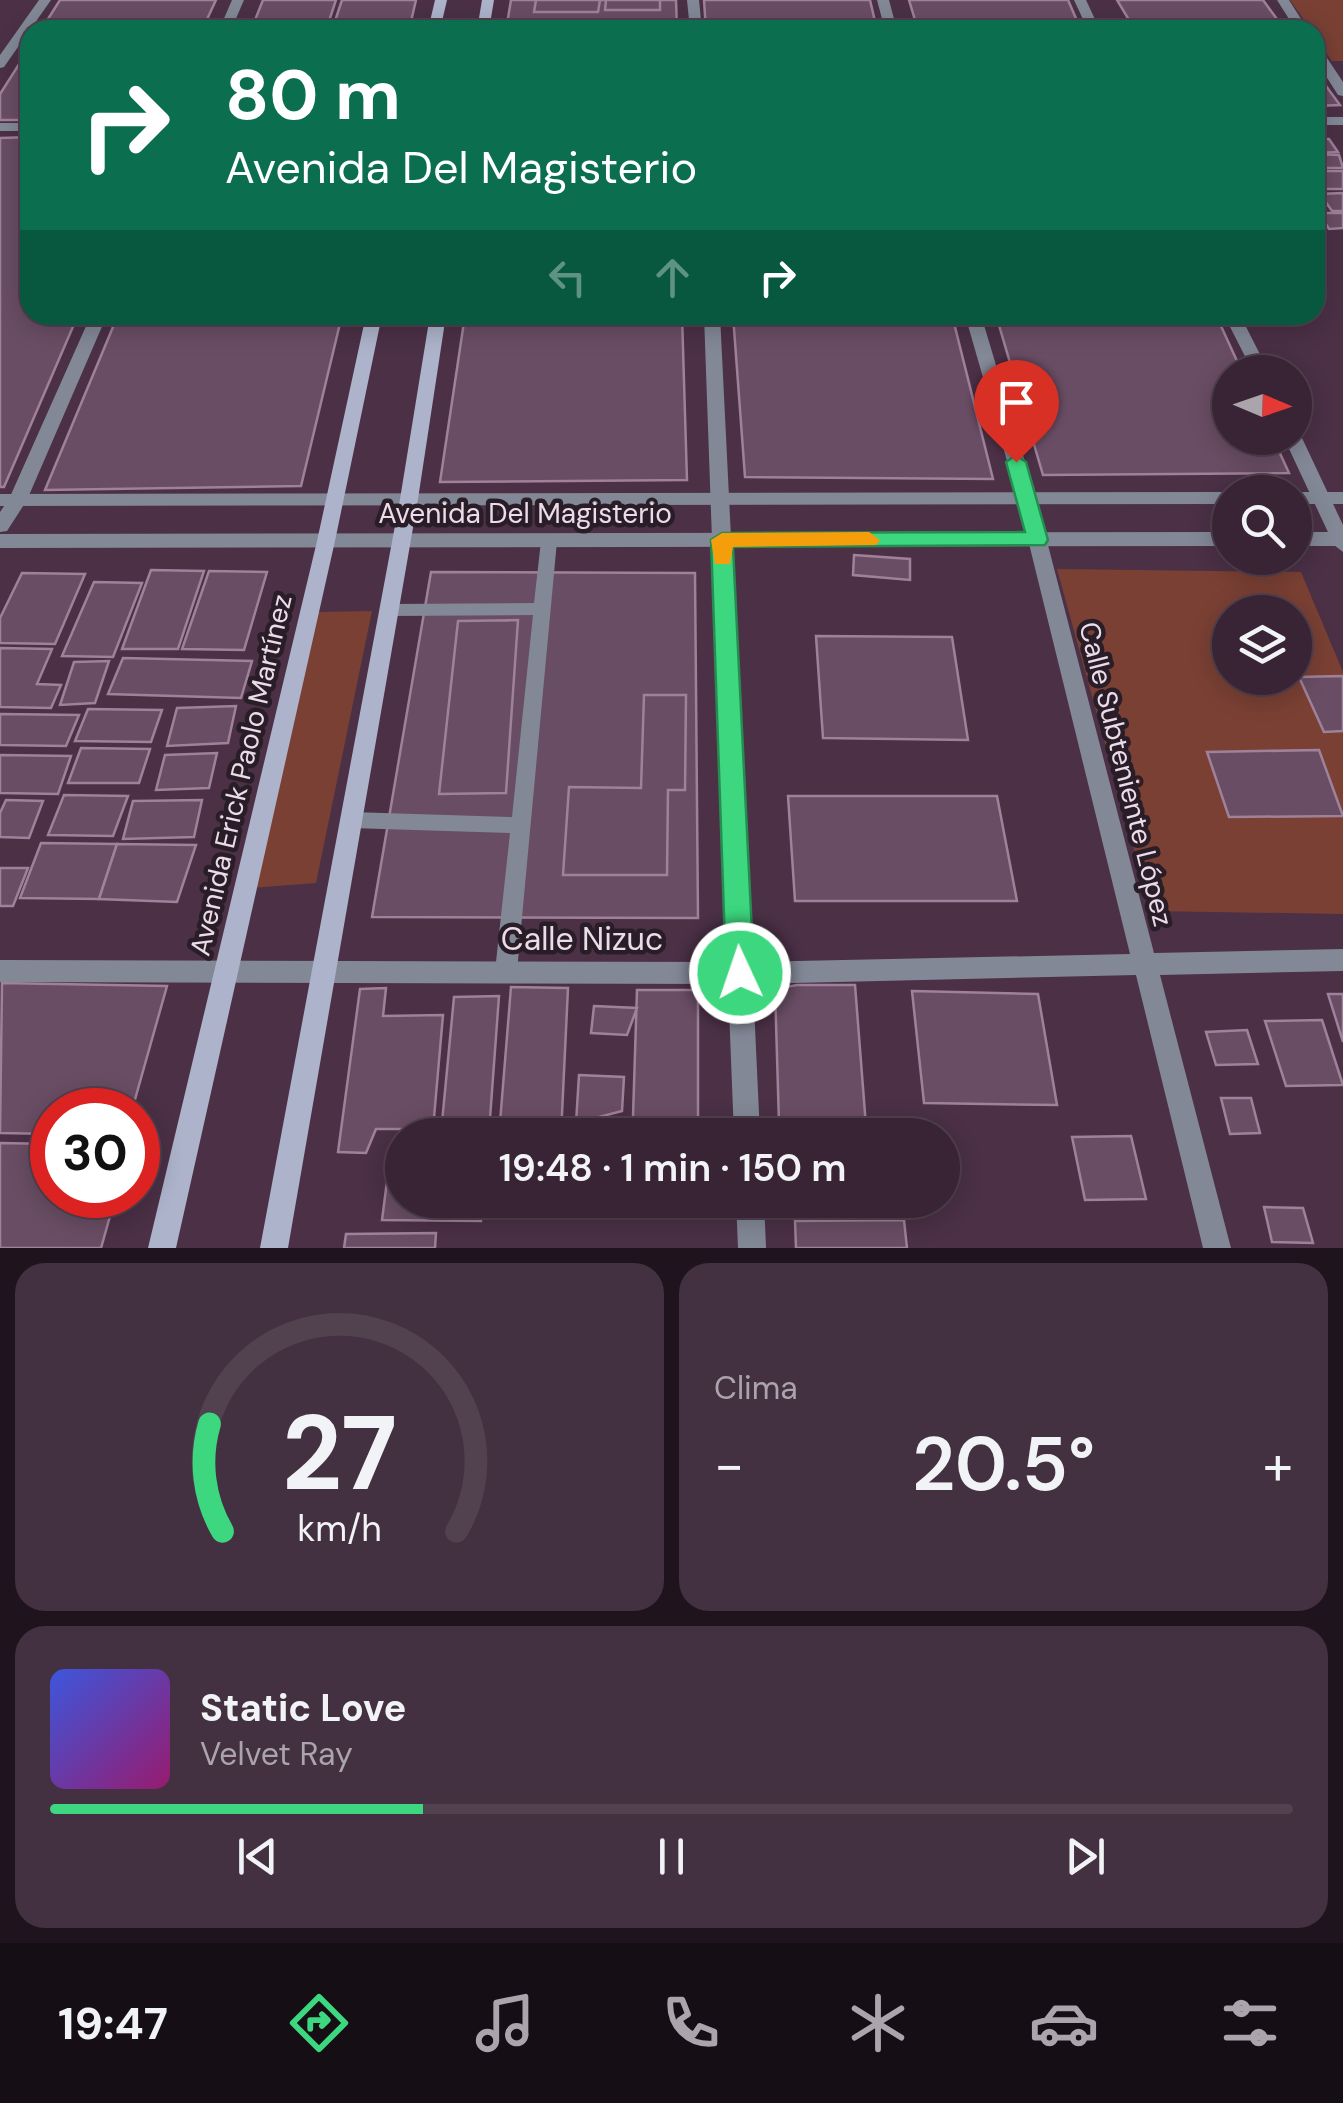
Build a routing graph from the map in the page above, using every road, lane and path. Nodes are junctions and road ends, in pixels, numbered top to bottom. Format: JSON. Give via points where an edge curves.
{"nodes":[{"id":1,"x":20,"y":35,"type":"edge"},
{"id":2,"x":0,"y":64,"type":"edge"},
{"id":3,"x":1325,"y":64,"type":"edge"},
{"id":4,"x":1343,"y":92,"type":"edge"},
{"id":5,"x":94,"y":325,"type":"edge"},
{"id":6,"x":372,"y":325,"type":"edge"},
{"id":7,"x":436,"y":325,"type":"edge"},
{"id":8,"x":712,"y":325,"type":"edge"},
{"id":9,"x":975,"y":325,"type":"edge"},
{"id":10,"x":1237,"y":325,"type":"edge"},
{"id":11,"x":1252,"y":355,"type":"edge"},
{"id":12,"x":1304,"y":455,"type":"edge"},
{"id":13,"x":1212,"y":498,"type":"edge"},
{"id":14,"x":1333,"y":498,"type":"edge"},
{"id":15,"x":409,"y":499,"type":"junction"},
{"id":16,"x":719,"y":499,"type":"junction"},
{"id":17,"x":1027,"y":499,"type":"junction"},
{"id":18,"x":9,"y":500,"type":"edge"},
{"id":19,"x":335,"y":500,"type":"junction"},
{"id":20,"x":0,"y":526,"type":"edge"},
{"id":21,"x":1212,"y":539,"type":"edge"},
{"id":22,"x":722,"y":540,"type":"junction"},
{"id":23,"x":1038,"y":540,"type":"junction"},
{"id":24,"x":1312,"y":540,"type":"edge"},
{"id":25,"x":326,"y":541,"type":"junction"},
{"id":26,"x":401,"y":541,"type":"junction"},
{"id":27,"x":549,"y":541,"type":"junction"},
{"id":28,"x":1342,"y":541,"type":"edge"},
{"id":29,"x":0,"y":542,"type":"edge"},
{"id":30,"x":542,"y":608,"type":"junction"},
{"id":31,"x":389,"y":610,"type":"junction"},
{"id":32,"x":351,"y":820,"type":"junction"},
{"id":33,"x":521,"y":825,"type":"junction"},
{"id":34,"x":1343,"y":960,"type":"edge"},
{"id":35,"x":1144,"y":966,"type":"junction"},
{"id":36,"x":324,"y":970,"type":"junction"},
{"id":37,"x":0,"y":971,"type":"edge"},
{"id":38,"x":506,"y":971,"type":"junction"},
{"id":39,"x":226,"y":972,"type":"junction"},
{"id":40,"x":740,"y":973,"type":"junction"},
{"id":41,"x":746,"y":1118,"type":"edge"},
{"id":42,"x":751,"y":1218,"type":"edge"},
{"id":43,"x":162,"y":1248,"type":"edge"},
{"id":44,"x":274,"y":1248,"type":"edge"},
{"id":45,"x":752,"y":1248,"type":"edge"},
{"id":46,"x":1217,"y":1248,"type":"edge"}],
"edges":[{"from":1,"to":2,"type":"street"},
{"from":3,"to":4,"type":"street"},
{"from":5,"to":18,"type":"street"},
{"from":6,"to":19,"type":"main road","name":"Avenida Erick Paolo Martínez"},
{"from":7,"to":15,"type":"main road"},
{"from":8,"to":16,"type":"street"},
{"from":9,"to":17,"type":"street","name":"Calle Subteniente López"},
{"from":10,"to":11,"type":"street"},
{"from":12,"to":14,"type":"street"},
{"from":13,"to":17,"type":"street","name":"Avenida Del Magisterio"},
{"from":14,"to":28,"type":"street"},
{"from":15,"to":16,"type":"street","name":"Avenida Del Magisterio"},
{"from":15,"to":19,"type":"street","name":"Avenida Del Magisterio"},
{"from":15,"to":26,"type":"main road"},
{"from":16,"to":17,"type":"street","name":"Avenida Del Magisterio"},
{"from":16,"to":22,"type":"street"},
{"from":17,"to":23,"type":"street","name":"Calle Subteniente López"},
{"from":18,"to":19,"type":"street","name":"Avenida Del Magisterio"},
{"from":18,"to":20,"type":"street"},
{"from":19,"to":25,"type":"main road","name":"Avenida Erick Paolo Martínez"},
{"from":21,"to":23,"type":"street","name":"Avenida Del Magisterio"},
{"from":22,"to":23,"type":"street","name":"Avenida Del Magisterio"},
{"from":22,"to":27,"type":"street","name":"Avenida Del Magisterio"},
{"from":22,"to":40,"type":"street"},
{"from":23,"to":35,"type":"street","name":"Calle Subteniente López"},
{"from":24,"to":28,"type":"street"},
{"from":25,"to":26,"type":"street","name":"Avenida Del Magisterio"},
{"from":25,"to":29,"type":"street","name":"Avenida Del Magisterio"},
{"from":25,"to":39,"type":"main road","name":"Avenida Erick Paolo Martínez"},
{"from":26,"to":27,"type":"street","name":"Avenida Del Magisterio"},
{"from":26,"to":31,"type":"main road"},
{"from":27,"to":30,"type":"lane"},
{"from":30,"to":31,"type":"lane"},
{"from":30,"to":33,"type":"lane"},
{"from":31,"to":32,"type":"main road"},
{"from":32,"to":33,"type":"lane"},
{"from":32,"to":36,"type":"main road"},
{"from":33,"to":38,"type":"lane"},
{"from":34,"to":35,"type":"street","name":"Calle Nizuc"},
{"from":35,"to":40,"type":"street","name":"Calle Nizuc"},
{"from":35,"to":46,"type":"street","name":"Calle Subteniente López"},
{"from":36,"to":38,"type":"street","name":"Calle Nizuc"},
{"from":36,"to":39,"type":"street","name":"Calle Nizuc"},
{"from":36,"to":44,"type":"main road"},
{"from":37,"to":39,"type":"street","name":"Calle Nizuc"},
{"from":38,"to":40,"type":"street","name":"Calle Nizuc"},
{"from":39,"to":43,"type":"main road","name":"Avenida Erick Paolo Martínez"},
{"from":40,"to":41,"type":"street"},
{"from":42,"to":45,"type":"street"}]}
